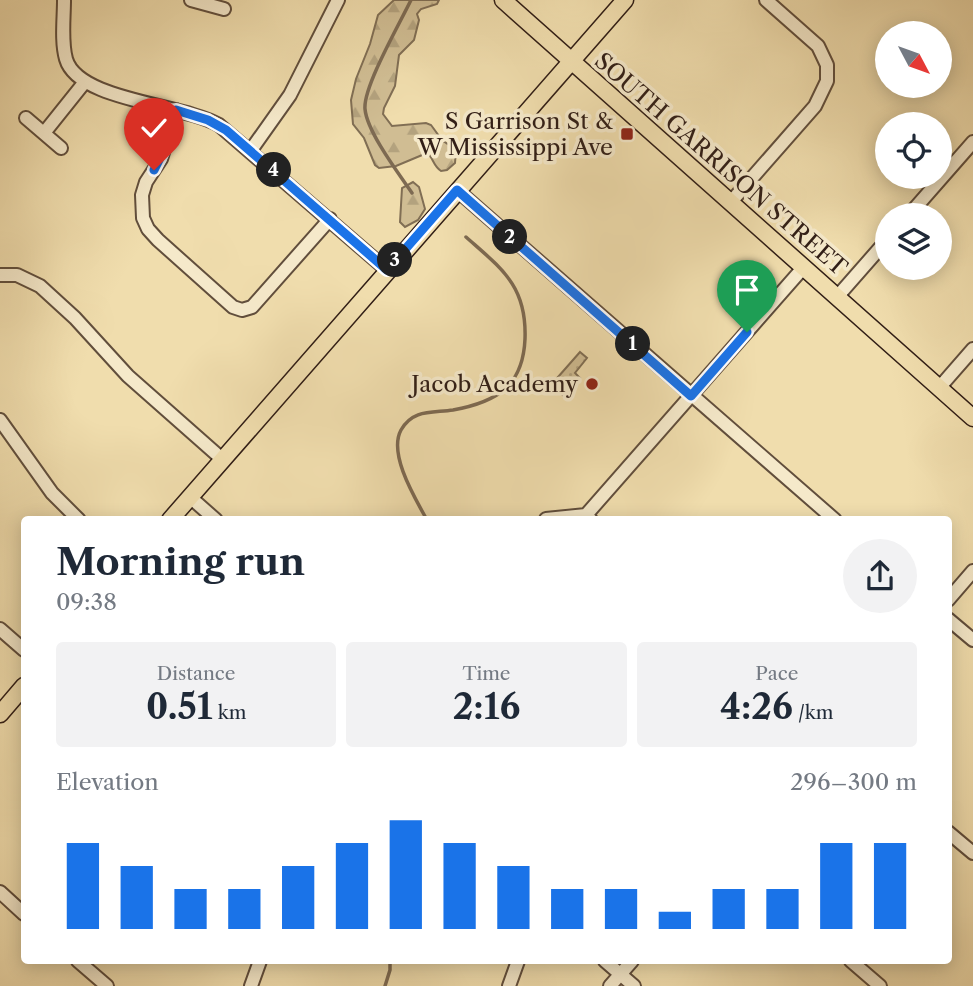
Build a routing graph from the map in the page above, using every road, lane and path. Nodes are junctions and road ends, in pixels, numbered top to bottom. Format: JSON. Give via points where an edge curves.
{"nodes":[{"id":1,"x":64,"y":0,"type":"edge"},
{"id":2,"x":338,"y":0,"type":"edge"},
{"id":3,"x":503,"y":0,"type":"edge"},
{"id":4,"x":625,"y":0,"type":"edge"},
{"id":5,"x":766,"y":0,"type":"edge"},
{"id":6,"x":197,"y":1,"type":"edge"},
{"id":7,"x":224,"y":9,"type":"dead end"},
{"id":8,"x":570,"y":62,"type":"junction"},
{"id":9,"x":84,"y":83,"type":"junction"},
{"id":10,"x":176,"y":110,"type":"junction"},
{"id":11,"x":26,"y":118,"type":"dead end"},
{"id":12,"x":44,"y":133,"type":"junction"},
{"id":13,"x":973,"y":142,"type":"edge"},
{"id":14,"x":61,"y":148,"type":"dead end"},
{"id":15,"x":251,"y":150,"type":"junction"},
{"id":16,"x":457,"y":190,"type":"junction"},
{"id":17,"x":730,"y":203,"type":"junction"},
{"id":18,"x":920,"y":203,"type":"edge"},
{"id":19,"x":330,"y":219,"type":"junction"},
{"id":20,"x":875,"y":254,"type":"edge"},
{"id":21,"x":803,"y":268,"type":"junction"},
{"id":22,"x":387,"y":270,"type":"junction"},
{"id":23,"x":0,"y":275,"type":"edge"},
{"id":24,"x":837,"y":297,"type":"junction"},
{"id":25,"x":973,"y":349,"type":"edge"},
{"id":26,"x":939,"y":388,"type":"junction"},
{"id":27,"x":691,"y":396,"type":"junction"},
{"id":28,"x":973,"y":418,"type":"edge"},
{"id":29,"x":0,"y":420,"type":"edge"},
{"id":30,"x":222,"y":459,"type":"junction"},
{"id":31,"x":190,"y":497,"type":"junction"},
{"id":32,"x":75,"y":516,"type":"edge"},
{"id":33,"x":173,"y":516,"type":"edge"},
{"id":34,"x":211,"y":516,"type":"edge"},
{"id":35,"x":591,"y":516,"type":"edge"},
{"id":36,"x":830,"y":516,"type":"edge"},
{"id":37,"x":973,"y":571,"type":"edge"},
{"id":38,"x":952,"y":595,"type":"edge"},
{"id":39,"x":952,"y":622,"type":"edge"},
{"id":40,"x":0,"y":629,"type":"edge"},
{"id":41,"x":973,"y":640,"type":"edge"},
{"id":42,"x":21,"y":647,"type":"edge"},
{"id":43,"x":21,"y":690,"type":"edge"},
{"id":44,"x":0,"y":714,"type":"edge"},
{"id":45,"x":952,"y":835,"type":"edge"},
{"id":46,"x":973,"y":853,"type":"edge"},
{"id":47,"x":0,"y":892,"type":"edge"},
{"id":48,"x":21,"y":911,"type":"edge"},
{"id":49,"x":81,"y":964,"type":"edge"},
{"id":50,"x":259,"y":964,"type":"edge"},
{"id":51,"x":517,"y":964,"type":"edge"},
{"id":52,"x":608,"y":964,"type":"edge"},
{"id":53,"x":629,"y":964,"type":"edge"},
{"id":54,"x":854,"y":964,"type":"edge"},
{"id":55,"x":620,"y":974,"type":"junction"},
{"id":56,"x":107,"y":986,"type":"edge"},
{"id":57,"x":251,"y":986,"type":"edge"},
{"id":58,"x":509,"y":986,"type":"edge"},
{"id":59,"x":610,"y":986,"type":"edge"},
{"id":60,"x":634,"y":986,"type":"edge"},
{"id":61,"x":880,"y":986,"type":"edge"}],
"edges":[{"from":1,"to":9,"type":"street","via":[[66,60]]},
{"from":2,"to":15,"type":"street","via":[[290,95]]},
{"from":3,"to":8,"type":"main road","name":"SOUTH GARRISON STREET"},
{"from":4,"to":8,"type":"main road"},
{"from":5,"to":17,"type":"street","via":[[818,46],[827,65],[827,81],[816,106]]},
{"from":6,"to":7,"type":"street"},
{"from":8,"to":16,"type":"main road"},
{"from":8,"to":17,"type":"main road","name":"SOUTH GARRISON STREET"},
{"from":9,"to":10,"type":"street"},
{"from":9,"to":12,"type":"street"},
{"from":10,"to":15,"type":"street","via":[[215,122]]},
{"from":10,"to":19,"type":"street","via":[[161,159],[144,186],[143,218],[158,240],[232,305],[243,310],[252,307]]},
{"from":11,"to":12,"type":"street"},
{"from":12,"to":14,"type":"street"},
{"from":13,"to":18,"type":"street"},
{"from":15,"to":19,"type":"street"},
{"from":16,"to":22,"type":"main road"},
{"from":16,"to":27,"type":"street"},
{"from":17,"to":21,"type":"main road","name":"SOUTH GARRISON STREET"},
{"from":19,"to":22,"type":"street"},
{"from":20,"to":24,"type":"street"},
{"from":21,"to":24,"type":"main road","name":"SOUTH GARRISON STREET"},
{"from":21,"to":27,"type":"street"},
{"from":22,"to":30,"type":"main road"},
{"from":23,"to":30,"type":"street","via":[[17,275],[40,286],[86,328],[128,376]]},
{"from":24,"to":26,"type":"main road","name":"SOUTH GARRISON STREET"},
{"from":25,"to":26,"type":"street"},
{"from":26,"to":28,"type":"main road","name":"SOUTH GARRISON STREET"},
{"from":27,"to":35,"type":"street"},
{"from":27,"to":36,"type":"street"},
{"from":29,"to":32,"type":"street","via":[[52,493]]},
{"from":30,"to":31,"type":"main road"},
{"from":31,"to":33,"type":"main road"},
{"from":31,"to":34,"type":"street"},
{"from":37,"to":38,"type":"street"},
{"from":39,"to":41,"type":"street"},
{"from":40,"to":42,"type":"street"},
{"from":43,"to":44,"type":"main road"},
{"from":45,"to":46,"type":"street"},
{"from":47,"to":48,"type":"street"},
{"from":49,"to":56,"type":"street"},
{"from":50,"to":57,"type":"street"},
{"from":51,"to":58,"type":"street"},
{"from":52,"to":55,"type":"street"},
{"from":53,"to":55,"type":"street"},
{"from":54,"to":61,"type":"street"},
{"from":55,"to":59,"type":"street"},
{"from":55,"to":60,"type":"street"}]}
